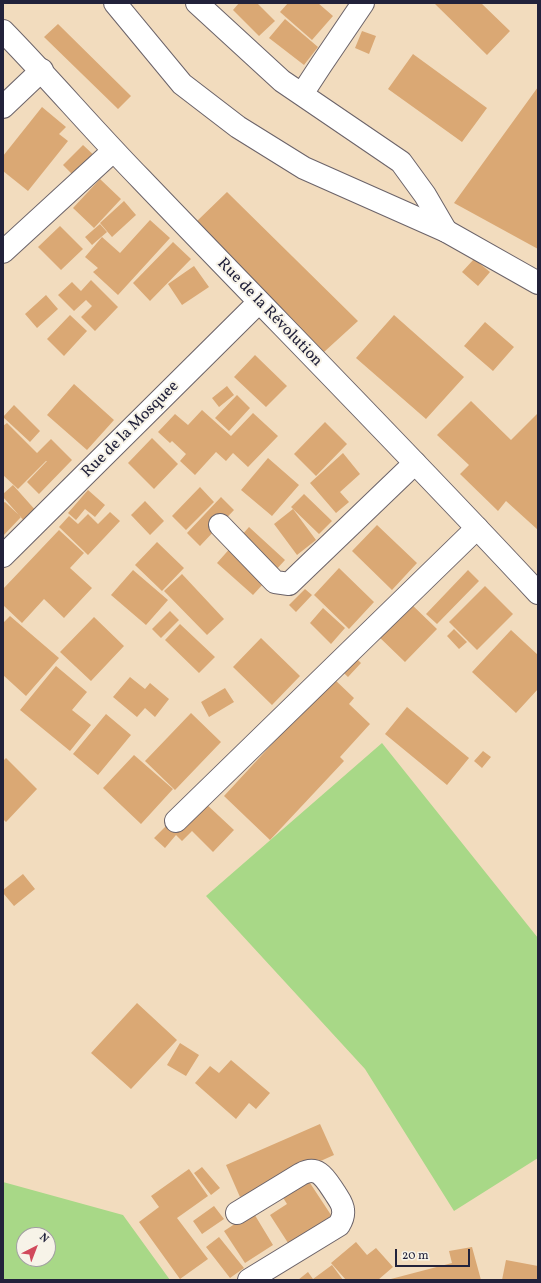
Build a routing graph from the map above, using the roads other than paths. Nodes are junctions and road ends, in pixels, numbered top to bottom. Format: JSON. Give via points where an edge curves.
{"nodes":[{"id":1,"x":115,"y":3,"type":"edge"},
{"id":2,"x":197,"y":3,"type":"edge"},
{"id":3,"x":363,"y":3,"type":"edge"},
{"id":4,"x":3,"y":31,"type":"edge"},
{"id":5,"x":42,"y":70,"type":"junction"},
{"id":6,"x":302,"y":94,"type":"junction"},
{"id":7,"x":3,"y":107,"type":"edge"},
{"id":8,"x":113,"y":151,"type":"junction"},
{"id":9,"x":446,"y":231,"type":"junction"},
{"id":10,"x":3,"y":252,"type":"edge"},
{"id":11,"x":538,"y":283,"type":"edge"},
{"id":12,"x":259,"y":302,"type":"junction"},
{"id":13,"x":415,"y":463,"type":"junction"},
{"id":14,"x":220,"y":525,"type":"dead end"},
{"id":15,"x":477,"y":528,"type":"junction"},
{"id":16,"x":3,"y":556,"type":"edge"},
{"id":17,"x":538,"y":593,"type":"edge"},
{"id":18,"x":176,"y":821,"type":"dead end"},
{"id":19,"x":237,"y":1213,"type":"dead end"},
{"id":20,"x":249,"y":1280,"type":"edge"}],
"edges":[{"from":1,"to":9,"type":"street","via":[[182,84],[238,127],[304,168]]},
{"from":2,"to":6,"type":"street","via":[[282,81]]},
{"from":3,"to":6,"type":"street"},
{"from":4,"to":5,"type":"street","name":"Rue de la Révolution"},
{"from":5,"to":7,"type":"street"},
{"from":5,"to":8,"type":"street","name":"Rue de la Révolution"},
{"from":6,"to":9,"type":"street","via":[[401,162],[425,195]]},
{"from":8,"to":10,"type":"street"},
{"from":8,"to":12,"type":"street","name":"Rue de la Révolution"},
{"from":9,"to":11,"type":"street"},
{"from":12,"to":13,"type":"street","name":"Rue de la Révolution"},
{"from":12,"to":16,"type":"street","name":"Rue de la Mosquee"},
{"from":13,"to":14,"type":"street","via":[[289,584],[275,582]]},
{"from":13,"to":15,"type":"street","name":"Rue de la Révolution"},
{"from":15,"to":17,"type":"street","name":"Rue de la Révolution"},
{"from":15,"to":18,"type":"street"},
{"from":19,"to":20,"type":"street","via":[[310,1171],[322,1176],[344,1212],[339,1225]]}]}
